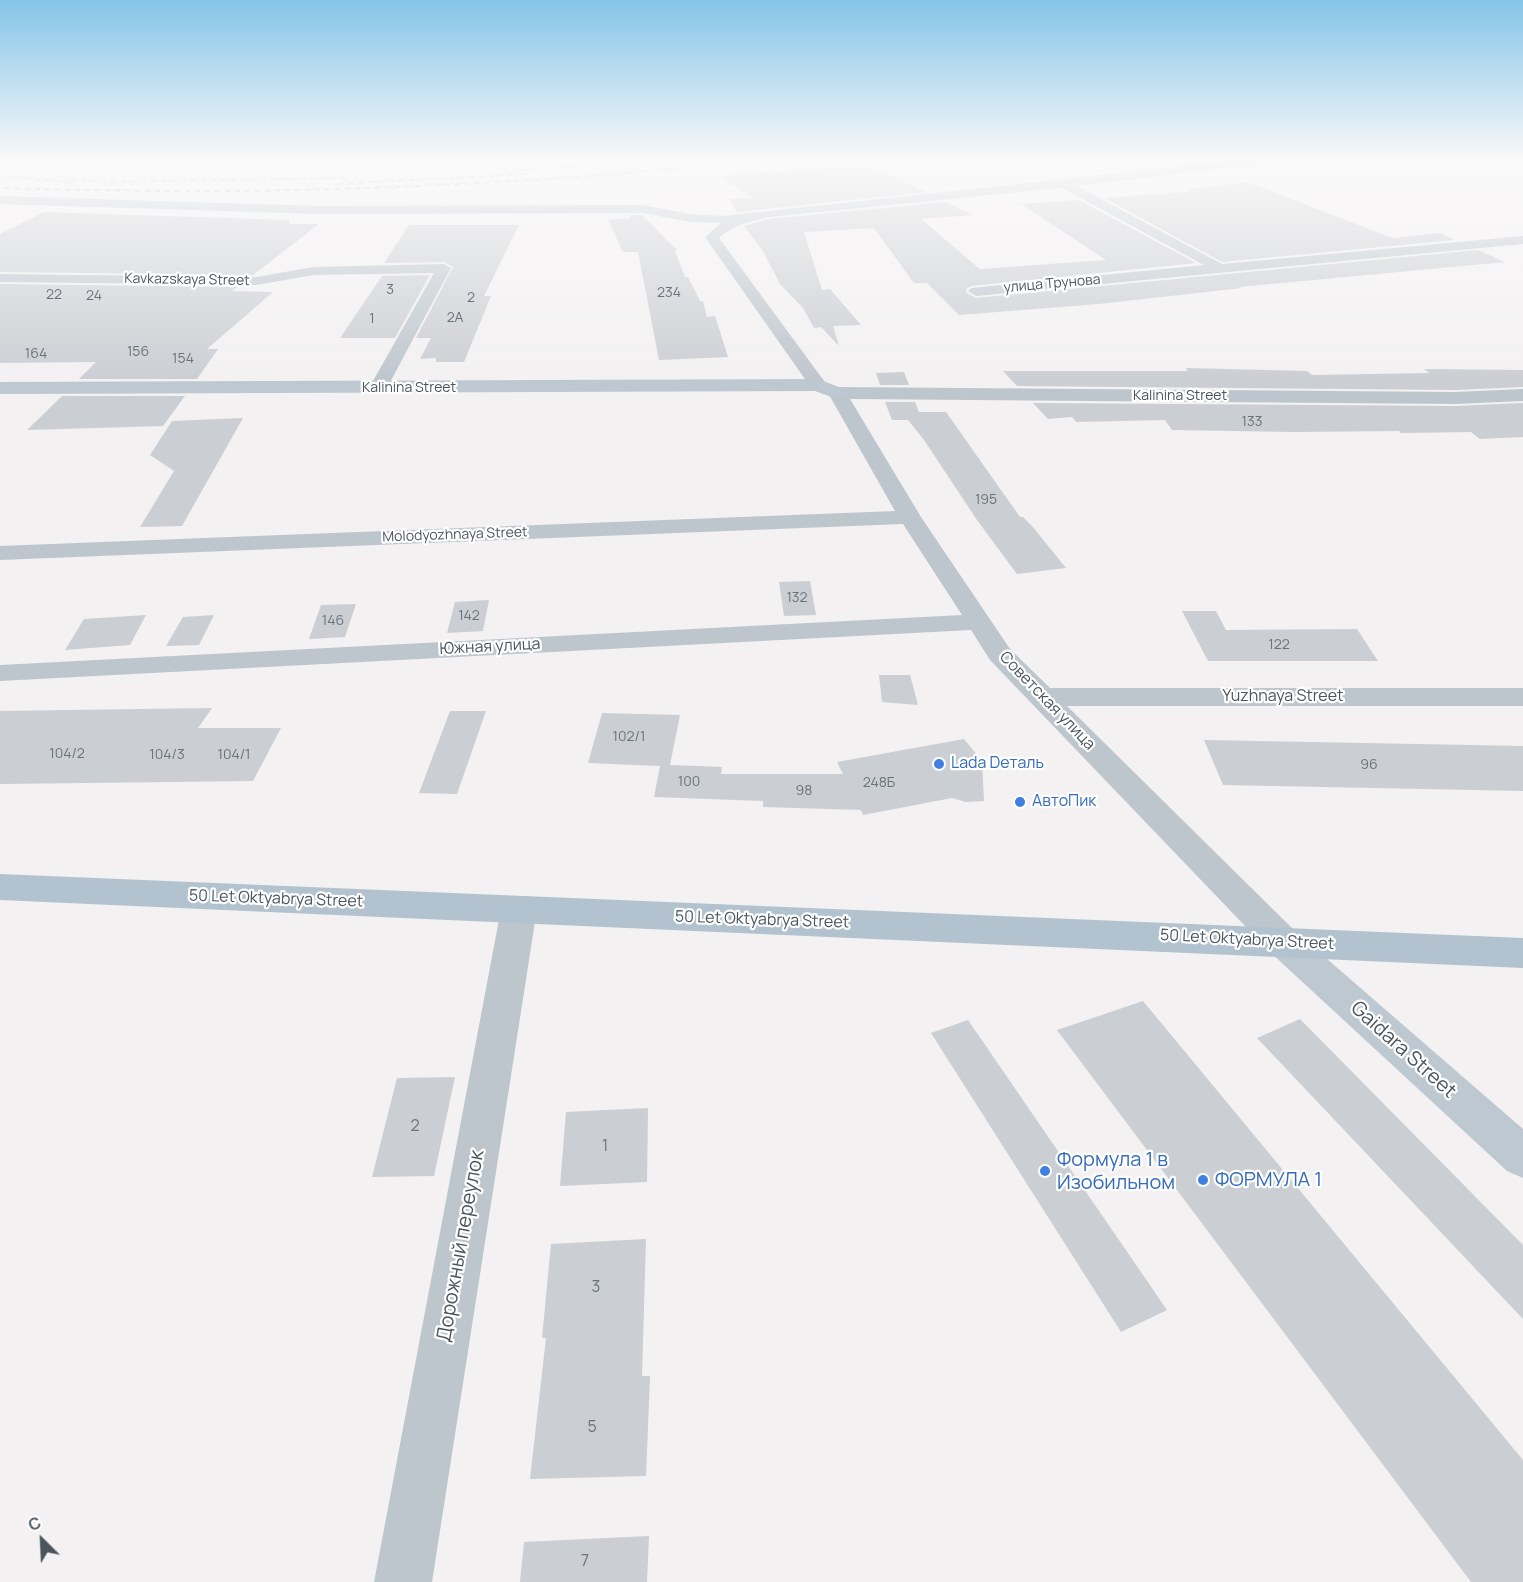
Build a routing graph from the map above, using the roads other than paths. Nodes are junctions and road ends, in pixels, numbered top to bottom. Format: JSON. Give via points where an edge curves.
{"nodes":[{"id":1,"x":715,"y":234,"type":"edge"},
{"id":2,"x":1156,"y":234,"type":"edge"},
{"id":3,"x":1523,"y":240,"type":"edge"},
{"id":4,"x":1221,"y":269,"type":"junction"},
{"id":5,"x":0,"y":278,"type":"edge"},
{"id":6,"x":976,"y":291,"type":"dead end"},
{"id":7,"x":0,"y":388,"type":"edge"},
{"id":8,"x":378,"y":388,"type":"junction"},
{"id":9,"x":827,"y":389,"type":"junction"},
{"id":10,"x":1523,"y":395,"type":"edge"},
{"id":11,"x":910,"y":517,"type":"junction"},
{"id":12,"x":0,"y":553,"type":"edge"},
{"id":13,"x":979,"y":622,"type":"junction"},
{"id":14,"x":0,"y":673,"type":"edge"},
{"id":15,"x":1042,"y":697,"type":"junction"},
{"id":16,"x":1523,"y":697,"type":"edge"},
{"id":17,"x":0,"y":887,"type":"edge"},
{"id":18,"x":519,"y":909,"type":"junction"},
{"id":19,"x":1283,"y":942,"type":"junction"},
{"id":20,"x":1523,"y":954,"type":"edge"},
{"id":21,"x":1523,"y":1157,"type":"edge"},
{"id":22,"x":404,"y":1582,"type":"edge"}],
"edges":[{"from":1,"to":9,"type":"street","name":"Советская улица","via":[[712,237]]},
{"from":2,"to":4,"type":"street"},
{"from":3,"to":4,"type":"street","name":"улица Трунова"},
{"from":4,"to":6,"type":"street","name":"улица Трунова"},
{"from":5,"to":8,"type":"street","name":"Kavkazskaya Street","via":[[256,281],[314,271],[444,268]]},
{"from":7,"to":8,"type":"street","name":"Kalinina Street"},
{"from":8,"to":9,"type":"street","name":"Kalinina Street"},
{"from":9,"to":10,"type":"street","name":"Kalinina Street","via":[[1443,398]]},
{"from":9,"to":11,"type":"street","name":"Советская улица"},
{"from":11,"to":12,"type":"street","name":"Molodyozhnaya Street"},
{"from":11,"to":13,"type":"street","name":"Советская улица"},
{"from":13,"to":14,"type":"street","name":"Южная улица"},
{"from":13,"to":15,"type":"street","name":"Советская улица","via":[[1000,654]]},
{"from":15,"to":16,"type":"street","name":"Yuzhnaya Street"},
{"from":15,"to":19,"type":"street","name":"Советская улица"},
{"from":17,"to":18,"type":"main road","name":"50 Let Oktyabrya Street"},
{"from":18,"to":19,"type":"main road","name":"50 Let Oktyabrya Street"},
{"from":18,"to":22,"type":"street","name":"Дорожный переулок"},
{"from":19,"to":20,"type":"main road","name":"50 Let Oktyabrya Street"},
{"from":19,"to":21,"type":"street","name":"Gaidara Street"}]}
